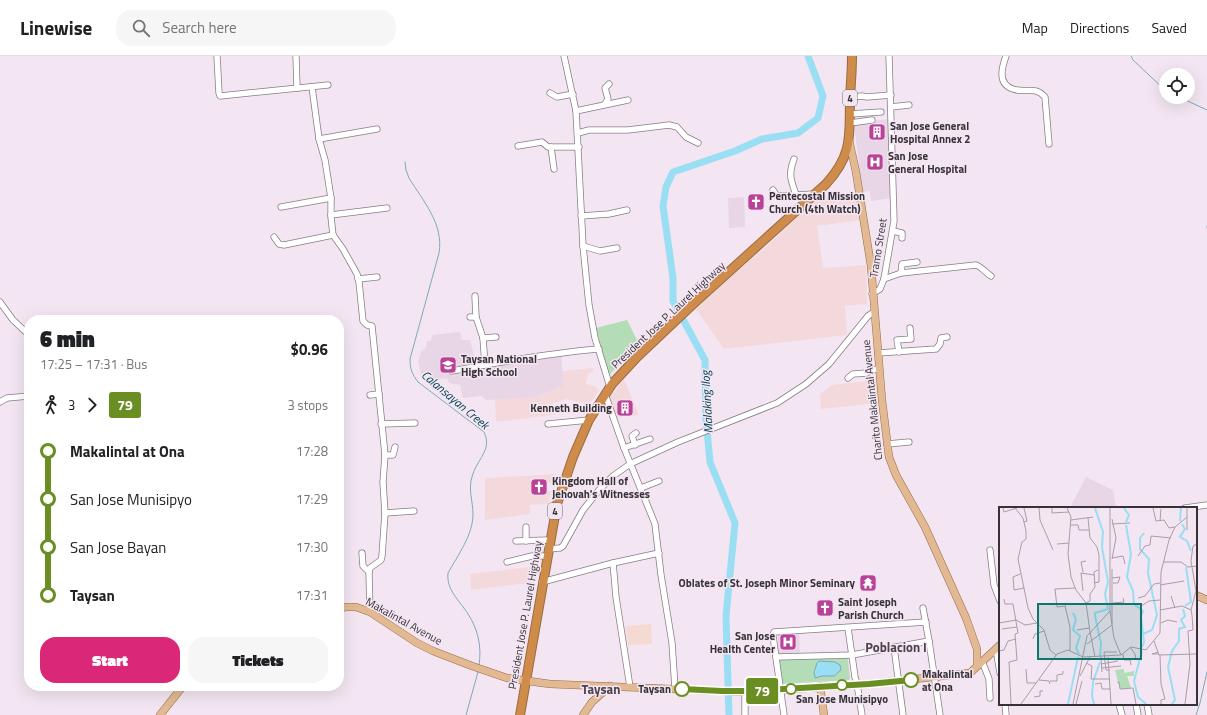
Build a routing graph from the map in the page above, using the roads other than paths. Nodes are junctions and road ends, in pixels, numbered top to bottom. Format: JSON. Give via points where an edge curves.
{"nodes":[{"id":1,"x":216,"y":56,"type":"edge"},
{"id":2,"x":296,"y":56,"type":"edge"},
{"id":3,"x":564,"y":56,"type":"edge"},
{"id":4,"x":852,"y":56,"type":"edge"},
{"id":5,"x":889,"y":56,"type":"edge"},
{"id":6,"x":1006,"y":56,"type":"edge"},
{"id":7,"x":609,"y":84,"type":"dead end"},
{"id":8,"x":328,"y":85,"type":"dead end"},
{"id":9,"x":312,"y":87,"type":"junction"},
{"id":10,"x":297,"y":88,"type":"junction"},
{"id":11,"x":550,"y":93,"type":"dead end"},
{"id":12,"x":573,"y":94,"type":"junction"},
{"id":13,"x":891,"y":95,"type":"junction"},
{"id":14,"x":850,"y":97,"type":"junction"},
{"id":15,"x":628,"y":100,"type":"dead end"},
{"id":16,"x":605,"y":104,"type":"junction"},
{"id":17,"x":908,"y":105,"type":"dead end"},
{"id":18,"x":891,"y":107,"type":"junction"},
{"id":19,"x":576,"y":111,"type":"junction"},
{"id":20,"x":881,"y":112,"type":"dead end"},
{"id":21,"x":850,"y":114,"type":"junction"},
{"id":22,"x":872,"y":120,"type":"dead end"},
{"id":23,"x":850,"y":123,"type":"junction"},
{"id":24,"x":377,"y":129,"type":"dead end"},
{"id":25,"x":578,"y":133,"type":"junction"},
{"id":26,"x":318,"y":139,"type":"junction"},
{"id":27,"x":849,"y":140,"type":"junction"},
{"id":28,"x":698,"y":142,"type":"dead end"},
{"id":29,"x":1049,"y":144,"type":"dead end"},
{"id":30,"x":518,"y":146,"type":"dead end"},
{"id":31,"x":579,"y":146,"type":"junction"},
{"id":32,"x":551,"y":147,"type":"junction"},
{"id":33,"x":794,"y":159,"type":"dead end"},
{"id":34,"x":554,"y":169,"type":"dead end"},
{"id":35,"x":773,"y":190,"type":"dead end"},
{"id":36,"x":814,"y":194,"type":"junction"},
{"id":37,"x":796,"y":196,"type":"junction"},
{"id":38,"x":331,"y":198,"type":"junction"},
{"id":39,"x":281,"y":207,"type":"dead end"},
{"id":40,"x":387,"y":208,"type":"dead end"},
{"id":41,"x":627,"y":210,"type":"dead end"},
{"id":42,"x":331,"y":215,"type":"junction"},
{"id":43,"x":581,"y":216,"type":"junction"},
{"id":44,"x":893,"y":231,"type":"junction"},
{"id":45,"x":333,"y":235,"type":"junction"},
{"id":46,"x":274,"y":237,"type":"dead end"},
{"id":47,"x":902,"y":238,"type":"dead end"},
{"id":48,"x":583,"y":246,"type":"junction"},
{"id":49,"x":617,"y":248,"type":"dead end"},
{"id":50,"x":917,"y":262,"type":"dead end"},
{"id":51,"x":901,"y":273,"type":"junction"},
{"id":52,"x":377,"y":276,"type":"dead end"},
{"id":53,"x":991,"y":276,"type":"dead end"},
{"id":54,"x":358,"y":279,"type":"junction"},
{"id":55,"x":884,"y":279,"type":"junction"},
{"id":56,"x":872,"y":294,"type":"junction"},
{"id":57,"x":475,"y":296,"type":"dead end"},
{"id":58,"x":0,"y":302,"type":"edge"},
{"id":59,"x":874,"y":312,"type":"junction"},
{"id":60,"x":910,"y":328,"type":"dead end"},
{"id":61,"x":24,"y":330,"type":"edge"},
{"id":62,"x":496,"y":337,"type":"dead end"},
{"id":63,"x":947,"y":337,"type":"dead end"},
{"id":64,"x":483,"y":338,"type":"junction"},
{"id":65,"x":599,"y":349,"type":"junction"},
{"id":66,"x":899,"y":352,"type":"junction"},
{"id":67,"x":878,"y":353,"type":"junction"},
{"id":68,"x":485,"y":365,"type":"junction"},
{"id":69,"x":879,"y":369,"type":"junction"},
{"id":70,"x":452,"y":371,"type":"dead end"},
{"id":71,"x":848,"y":378,"type":"dead end"},
{"id":72,"x":608,"y":391,"type":"junction"},
{"id":73,"x":370,"y":394,"type":"dead end"},
{"id":74,"x":379,"y":394,"type":"junction"},
{"id":75,"x":24,"y":396,"type":"edge"},
{"id":76,"x":0,"y":402,"type":"edge"},
{"id":77,"x":589,"y":420,"type":"junction"},
{"id":78,"x":415,"y":423,"type":"dead end"},
{"id":79,"x":381,"y":424,"type":"junction"},
{"id":80,"x":548,"y":424,"type":"dead end"},
{"id":81,"x":636,"y":433,"type":"dead end"},
{"id":82,"x":650,"y":439,"type":"dead end"},
{"id":83,"x":909,"y":442,"type":"dead end"},
{"id":84,"x":887,"y":444,"type":"junction"},
{"id":85,"x":635,"y":445,"type":"junction"},
{"id":86,"x":395,"y":447,"type":"dead end"},
{"id":87,"x":624,"y":448,"type":"junction"},
{"id":88,"x":384,"y":455,"type":"junction"},
{"id":89,"x":630,"y":464,"type":"junction"},
{"id":90,"x":659,"y":481,"type":"dead end"},
{"id":91,"x":641,"y":488,"type":"junction"},
{"id":92,"x":1207,"y":505,"type":"edge"},
{"id":93,"x":1192,"y":507,"type":"edge"},
{"id":94,"x":414,"y":511,"type":"dead end"},
{"id":95,"x":385,"y":513,"type":"junction"},
{"id":96,"x":526,"y":527,"type":"dead end"},
{"id":97,"x":549,"y":540,"type":"junction"},
{"id":98,"x":516,"y":541,"type":"dead end"},
{"id":99,"x":526,"y":541,"type":"junction"},
{"id":100,"x":990,"y":550,"type":"dead end"},
{"id":101,"x":547,"y":552,"type":"junction"},
{"id":102,"x":659,"y":552,"type":"junction"},
{"id":103,"x":362,"y":553,"type":"dead end"},
{"id":104,"x":507,"y":562,"type":"dead end"},
{"id":105,"x":613,"y":563,"type":"junction"},
{"id":106,"x":369,"y":572,"type":"junction"},
{"id":107,"x":542,"y":582,"type":"junction"},
{"id":108,"x":1197,"y":595,"type":"edge"},
{"id":109,"x":999,"y":598,"type":"edge"},
{"id":110,"x":1207,"y":600,"type":"edge"},
{"id":111,"x":344,"y":608,"type":"edge"},
{"id":112,"x":923,"y":608,"type":"dead end"},
{"id":113,"x":370,"y":612,"type":"junction"},
{"id":114,"x":926,"y":622,"type":"junction"},
{"id":115,"x":848,"y":628,"type":"junction"},
{"id":116,"x":929,"y":640,"type":"junction"},
{"id":117,"x":894,"y":646,"type":"junction"},
{"id":118,"x":998,"y":647,"type":"edge"},
{"id":119,"x":852,"y":655,"type":"junction"},
{"id":120,"x":776,"y":656,"type":"junction"},
{"id":121,"x":999,"y":660,"type":"edge"},
{"id":122,"x":980,"y":663,"type":"junction"},
{"id":123,"x":935,"y":677,"type":"junction"},
{"id":124,"x":899,"y":681,"type":"junction"},
{"id":125,"x":525,"y":682,"type":"junction"},
{"id":126,"x":857,"y":684,"type":"junction"},
{"id":127,"x":610,"y":686,"type":"junction"},
{"id":128,"x":820,"y":686,"type":"junction"},
{"id":129,"x":630,"y":687,"type":"junction"},
{"id":130,"x":675,"y":688,"type":"junction"},
{"id":131,"x":780,"y":690,"type":"junction"},
{"id":132,"x":179,"y":691,"type":"edge"},
{"id":133,"x":745,"y":692,"type":"junction"},
{"id":134,"x":990,"y":698,"type":"dead end"},
{"id":135,"x":1005,"y":705,"type":"edge"},
{"id":136,"x":1119,"y":705,"type":"edge"},
{"id":137,"x":1136,"y":705,"type":"edge"},
{"id":138,"x":1147,"y":705,"type":"edge"},
{"id":139,"x":160,"y":715,"type":"edge"},
{"id":140,"x":520,"y":715,"type":"edge"},
{"id":141,"x":583,"y":715,"type":"edge"},
{"id":142,"x":745,"y":715,"type":"edge"},
{"id":143,"x":784,"y":715,"type":"edge"},
{"id":144,"x":824,"y":715,"type":"edge"},
{"id":145,"x":862,"y":715,"type":"edge"},
{"id":146,"x":903,"y":715,"type":"edge"},
{"id":147,"x":940,"y":715,"type":"edge"},
{"id":148,"x":1006,"y":715,"type":"edge"},
{"id":149,"x":1122,"y":715,"type":"edge"},
{"id":150,"x":1138,"y":715,"type":"edge"},
{"id":151,"x":1149,"y":715,"type":"edge"}],
"edges":[{"from":1,"to":10,"type":"street","via":[[220,96]]},
{"from":2,"to":10,"type":"street"},
{"from":3,"to":12,"type":"street"},
{"from":4,"to":14,"type":"highway","name":"President Jose P. Laurel Highway","number":"4"},
{"from":5,"to":13,"type":"street","name":"Tramo Street"},
{"from":6,"to":29,"type":"street","via":[[1001,72],[1006,85],[1013,89],[1035,90],[1045,97]]},
{"from":7,"to":16,"type":"street","via":[[606,88],[608,99]]},
{"from":8,"to":9,"type":"street"},
{"from":9,"to":10,"type":"street"},
{"from":9,"to":26,"type":"street"},
{"from":11,"to":12,"type":"street","via":[[556,98]]},
{"from":12,"to":19,"type":"street"},
{"from":13,"to":14,"type":"street"},
{"from":13,"to":18,"type":"street","name":"Tramo Street"},
{"from":14,"to":21,"type":"highway","name":"President Jose P. Laurel Highway","number":"4"},
{"from":15,"to":16,"type":"street"},
{"from":16,"to":19,"type":"street"},
{"from":17,"to":18,"type":"street"},
{"from":18,"to":44,"type":"street","name":"Tramo Street"},
{"from":19,"to":25,"type":"street"},
{"from":20,"to":21,"type":"street"},
{"from":21,"to":23,"type":"highway","name":"President Jose P. Laurel Highway","number":"4"},
{"from":22,"to":23,"type":"street"},
{"from":23,"to":27,"type":"highway","name":"President Jose P. Laurel Highway","number":"4"},
{"from":24,"to":26,"type":"street"},
{"from":25,"to":28,"type":"street","via":[[589,130],[628,130],[674,125],[686,137]]},
{"from":25,"to":31,"type":"street"},
{"from":26,"to":38,"type":"street","via":[[325,160]]},
{"from":27,"to":36,"type":"highway","name":"President Jose P. Laurel Highway","number":"4","via":[[842,164]]},
{"from":27,"to":56,"type":"main road","name":"Charito Makalintal Avenue","via":[[866,229]]},
{"from":30,"to":32,"type":"street","via":[[542,142],[546,147]]},
{"from":31,"to":32,"type":"street"},
{"from":31,"to":43,"type":"street"},
{"from":32,"to":34,"type":"street"},
{"from":33,"to":37,"type":"street","via":[[789,174]]},
{"from":35,"to":37,"type":"street","via":[[776,196]]},
{"from":36,"to":37,"type":"street"},
{"from":36,"to":72,"type":"highway","name":"President Jose P. Laurel Highway","number":"4","via":[[637,357]]},
{"from":38,"to":39,"type":"street"},
{"from":38,"to":42,"type":"street"},
{"from":40,"to":42,"type":"street"},
{"from":41,"to":43,"type":"street"},
{"from":42,"to":45,"type":"street"},
{"from":43,"to":48,"type":"street"},
{"from":44,"to":47,"type":"street","via":[[902,233]]},
{"from":44,"to":55,"type":"street","name":"Tramo Street"},
{"from":45,"to":46,"type":"street","via":[[284,245],[279,244]]},
{"from":45,"to":54,"type":"street","via":[[351,262]]},
{"from":48,"to":49,"type":"street","via":[[600,251]]},
{"from":48,"to":65,"type":"street","via":[[589,305]]},
{"from":50,"to":51,"type":"street","via":[[902,264]]},
{"from":51,"to":53,"type":"street","via":[[976,265]]},
{"from":51,"to":55,"type":"street"},
{"from":52,"to":54,"type":"street"},
{"from":54,"to":74,"type":"street","via":[[363,321],[372,327]]},
{"from":55,"to":56,"type":"street","name":"Tramo Street","via":[[880,289]]},
{"from":56,"to":59,"type":"main road","name":"Charito Makalintal Avenue"},
{"from":57,"to":64,"type":"street","via":[[473,317]]},
{"from":58,"to":61,"type":"street"},
{"from":59,"to":67,"type":"main road","name":"Charito Makalintal Avenue"},
{"from":59,"to":89,"type":"street","via":[[829,364],[806,384],[777,403]]},
{"from":60,"to":66,"type":"street","via":[[911,339],[897,340]]},
{"from":62,"to":64,"type":"street"},
{"from":63,"to":66,"type":"street","via":[[941,338],[936,349]]},
{"from":64,"to":68,"type":"street"},
{"from":65,"to":68,"type":"street","via":[[569,351]]},
{"from":65,"to":72,"type":"street"},
{"from":66,"to":67,"type":"street"},
{"from":67,"to":69,"type":"main road","name":"Charito Makalintal Avenue"},
{"from":68,"to":70,"type":"street"},
{"from":69,"to":71,"type":"street","via":[[852,374]]},
{"from":69,"to":84,"type":"main road","name":"Charito Makalintal Avenue"},
{"from":72,"to":77,"type":"highway","name":"President Jose P. Laurel Highway","number":"4"},
{"from":72,"to":87,"type":"street"},
{"from":73,"to":74,"type":"street"},
{"from":74,"to":79,"type":"street"},
{"from":75,"to":76,"type":"street","via":[[7,398]]},
{"from":77,"to":80,"type":"street"},
{"from":77,"to":97,"type":"highway","name":"President Jose P. Laurel Highway","number":"4","via":[[566,475]]},
{"from":78,"to":79,"type":"street"},
{"from":79,"to":88,"type":"street"},
{"from":81,"to":85,"type":"street","via":[[632,436]]},
{"from":82,"to":85,"type":"street"},
{"from":83,"to":84,"type":"street"},
{"from":84,"to":122,"type":"main road","name":"Charito Makalintal Avenue","via":[[890,464],[925,526],[966,618]]},
{"from":85,"to":87,"type":"street"},
{"from":86,"to":88,"type":"street","via":[[393,455]]},
{"from":87,"to":89,"type":"street"},
{"from":88,"to":95,"type":"street"},
{"from":89,"to":91,"type":"street"},
{"from":89,"to":101,"type":"street","via":[[613,476],[593,496],[563,546]]},
{"from":90,"to":91,"type":"street"},
{"from":91,"to":102,"type":"street","via":[[655,524]]},
{"from":92,"to":93,"type":"street"},
{"from":94,"to":95,"type":"street"},
{"from":95,"to":106,"type":"street","via":[[382,556]]},
{"from":96,"to":99,"type":"street"},
{"from":97,"to":99,"type":"street"},
{"from":97,"to":101,"type":"highway","name":"President Jose P. Laurel Highway","number":"4"},
{"from":98,"to":99,"type":"street"},
{"from":100,"to":109,"type":"street","via":[[994,585]]},
{"from":101,"to":104,"type":"street"},
{"from":101,"to":107,"type":"highway","name":"President Jose P. Laurel Highway","number":"4"},
{"from":102,"to":105,"type":"street"},
{"from":102,"to":130,"type":"street","via":[[672,644]]},
{"from":103,"to":106,"type":"street","via":[[363,566]]},
{"from":105,"to":107,"type":"street"},
{"from":105,"to":129,"type":"street"},
{"from":106,"to":113,"type":"street"},
{"from":107,"to":125,"type":"highway","name":"President Jose P. Laurel Highway","number":"4"},
{"from":108,"to":110,"type":"main road"},
{"from":111,"to":113,"type":"main road","name":"Makalintal Avenue","via":[[356,607]]},
{"from":112,"to":114,"type":"street"},
{"from":113,"to":125,"type":"main road","name":"Makalintal Avenue","via":[[433,651]]},
{"from":114,"to":115,"type":"street"},
{"from":114,"to":116,"type":"street"},
{"from":115,"to":119,"type":"street"},
{"from":115,"to":120,"type":"street","via":[[774,633]]},
{"from":116,"to":117,"type":"street"},
{"from":116,"to":123,"type":"street"},
{"from":117,"to":119,"type":"street"},
{"from":117,"to":124,"type":"street"},
{"from":118,"to":121,"type":"street"},
{"from":118,"to":122,"type":"main road","name":"Makalintal Avenue"},
{"from":119,"to":120,"type":"street"},
{"from":119,"to":126,"type":"street"},
{"from":120,"to":131,"type":"street"},
{"from":122,"to":123,"type":"main road","name":"Makalintal Avenue","via":[[970,673]]},
{"from":122,"to":134,"type":"street","via":[[988,679]]},
{"from":123,"to":124,"type":"main road","name":"Makalintal Avenue"},
{"from":123,"to":147,"type":"street"},
{"from":124,"to":126,"type":"main road","name":"Makalintal Avenue"},
{"from":124,"to":146,"type":"street"},
{"from":125,"to":127,"type":"main road","name":"Makalintal Avenue"},
{"from":125,"to":140,"type":"highway","name":"President Jose P. Laurel Highway","number":"4"},
{"from":126,"to":128,"type":"main road","name":"Makalintal Avenue"},
{"from":126,"to":145,"type":"street"},
{"from":127,"to":129,"type":"main road","name":"Makalintal Avenue"},
{"from":127,"to":141,"type":"main road","via":[[592,702]]},
{"from":128,"to":131,"type":"main road","name":"Makalintal Avenue"},
{"from":128,"to":144,"type":"main road"},
{"from":129,"to":130,"type":"main road","name":"Makalintal Avenue"},
{"from":130,"to":133,"type":"main road","name":"Makalintal Avenue"},
{"from":131,"to":133,"type":"main road","name":"Makalintal Avenue"},
{"from":131,"to":143,"type":"street"},
{"from":132,"to":139,"type":"main road"},
{"from":133,"to":142,"type":"street"},
{"from":135,"to":148,"type":"street"},
{"from":136,"to":149,"type":"street"},
{"from":137,"to":150,"type":"street"},
{"from":138,"to":151,"type":"street"}]}
